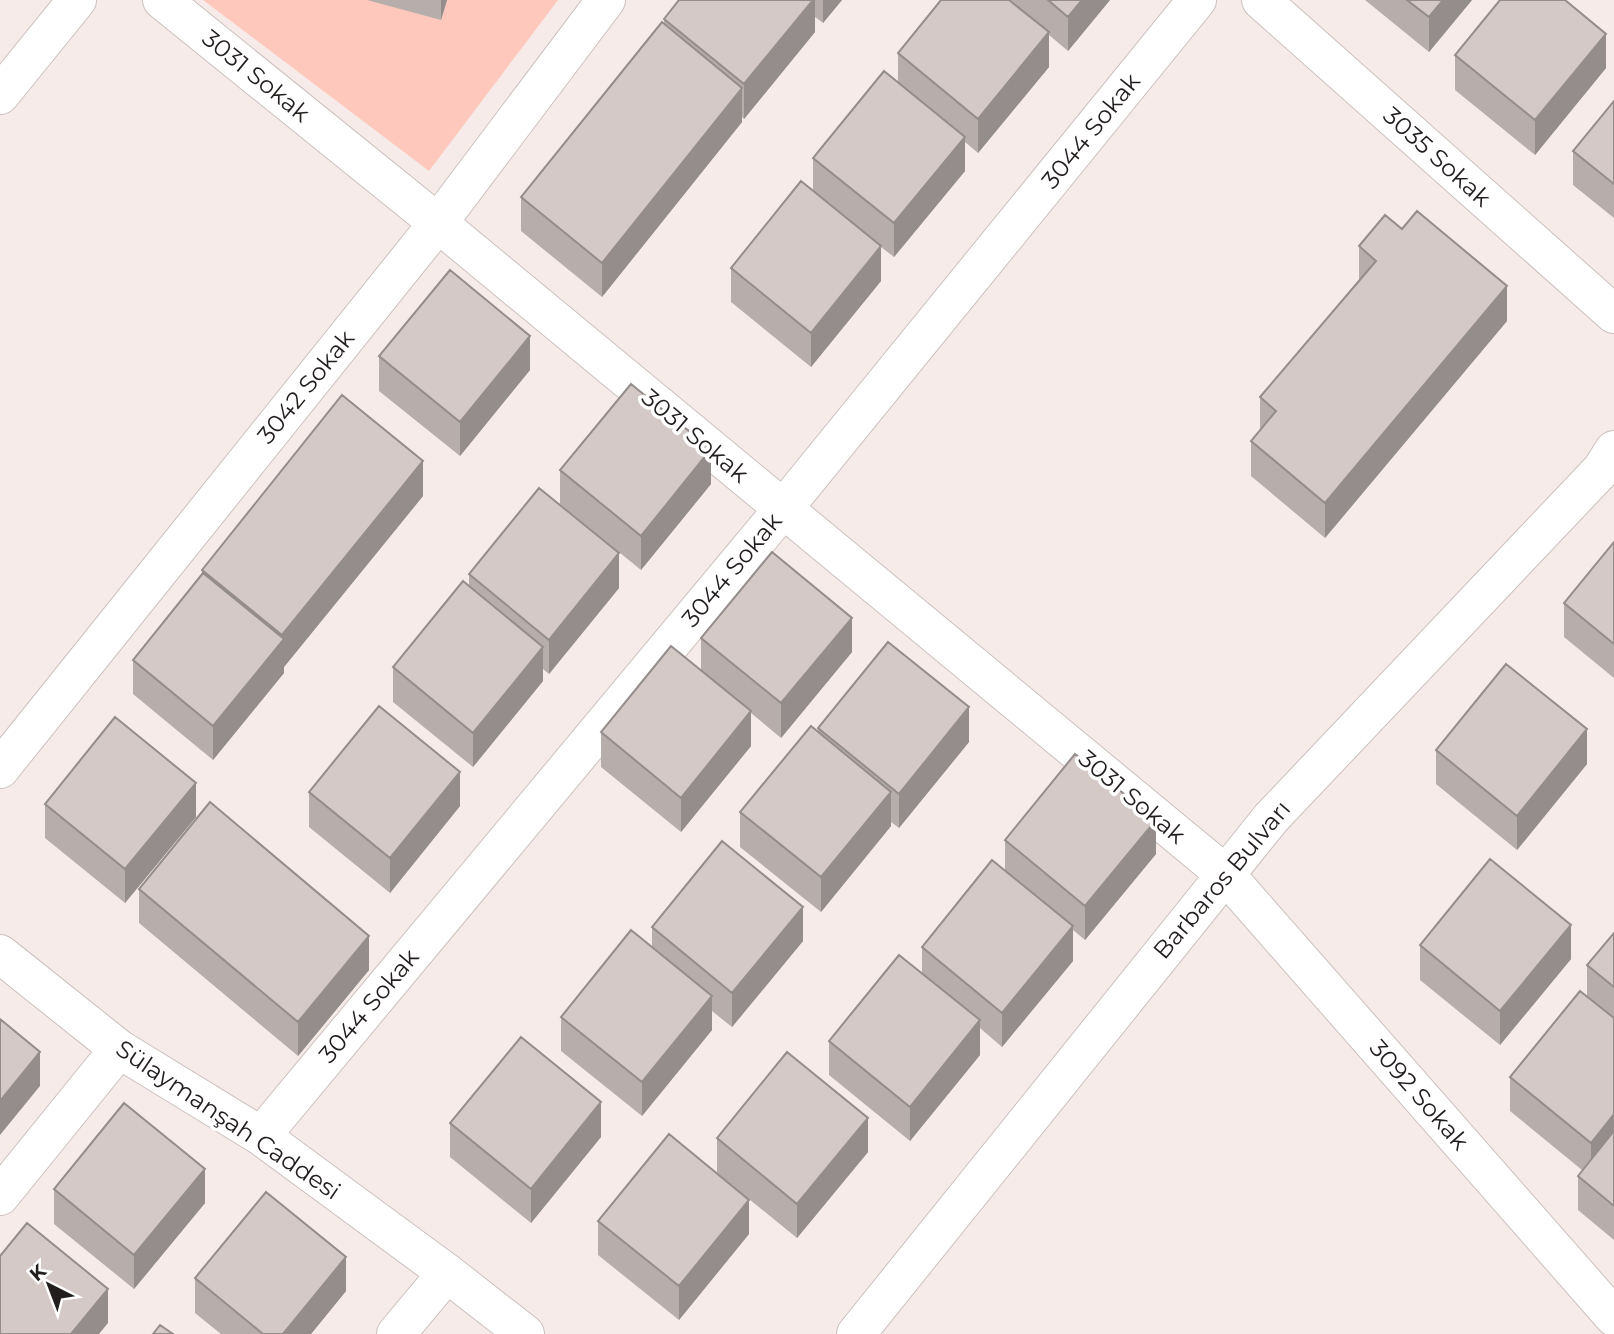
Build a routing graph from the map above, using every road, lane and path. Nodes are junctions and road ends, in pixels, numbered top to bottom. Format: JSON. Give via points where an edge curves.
{"nodes":[{"id":1,"x":78,"y":0,"type":"edge"},
{"id":2,"x":162,"y":0,"type":"edge"},
{"id":3,"x":606,"y":0,"type":"edge"},
{"id":4,"x":1198,"y":0,"type":"edge"},
{"id":5,"x":1261,"y":0,"type":"edge"},
{"id":6,"x":0,"y":95,"type":"edge"},
{"id":7,"x":438,"y":223,"type":"junction"},
{"id":8,"x":1614,"y":314,"type":"edge"},
{"id":9,"x":1610,"y":468,"type":"edge"},
{"id":10,"x":783,"y":509,"type":"junction"},
{"id":11,"x":0,"y":769,"type":"edge"},
{"id":12,"x":1225,"y":874,"type":"junction"},
{"id":13,"x":0,"y":954,"type":"edge"},
{"id":14,"x":119,"y":1049,"type":"junction"},
{"id":15,"x":261,"y":1136,"type":"junction"},
{"id":16,"x":0,"y":1196,"type":"edge"},
{"id":17,"x":447,"y":1273,"type":"junction"},
{"id":18,"x":1614,"y":1317,"type":"edge"},
{"id":19,"x":396,"y":1334,"type":"edge"},
{"id":20,"x":525,"y":1334,"type":"edge"},
{"id":21,"x":856,"y":1334,"type":"edge"}],
"edges":[{"from":1,"to":6,"type":"street"},
{"from":2,"to":7,"type":"street","name":"3031 Sokak"},
{"from":3,"to":7,"type":"street","name":"3042 Sokak"},
{"from":4,"to":10,"type":"street","name":"3044 Sokak"},
{"from":5,"to":8,"type":"street","name":"3035 Sokak"},
{"from":7,"to":10,"type":"street","name":"3031 Sokak"},
{"from":7,"to":11,"type":"street","name":"3042 Sokak"},
{"from":9,"to":12,"type":"street","name":"Barbaros Bulvarı","via":[[1271,818]]},
{"from":10,"to":12,"type":"street","name":"3031 Sokak"},
{"from":10,"to":15,"type":"street","name":"3044 Sokak"},
{"from":12,"to":18,"type":"street","name":"3092 Sokak"},
{"from":12,"to":21,"type":"street","name":"Barbaros Bulvarı"},
{"from":13,"to":14,"type":"street","name":"Sülaymanşah Caddesi"},
{"from":14,"to":15,"type":"street","name":"Sülaymanşah Caddesi"},
{"from":14,"to":16,"type":"street"},
{"from":15,"to":17,"type":"street","name":"Sülaymanşah Caddesi"},
{"from":17,"to":19,"type":"street"},
{"from":17,"to":20,"type":"street","name":"Sülaymanşah Caddesi"}]}
